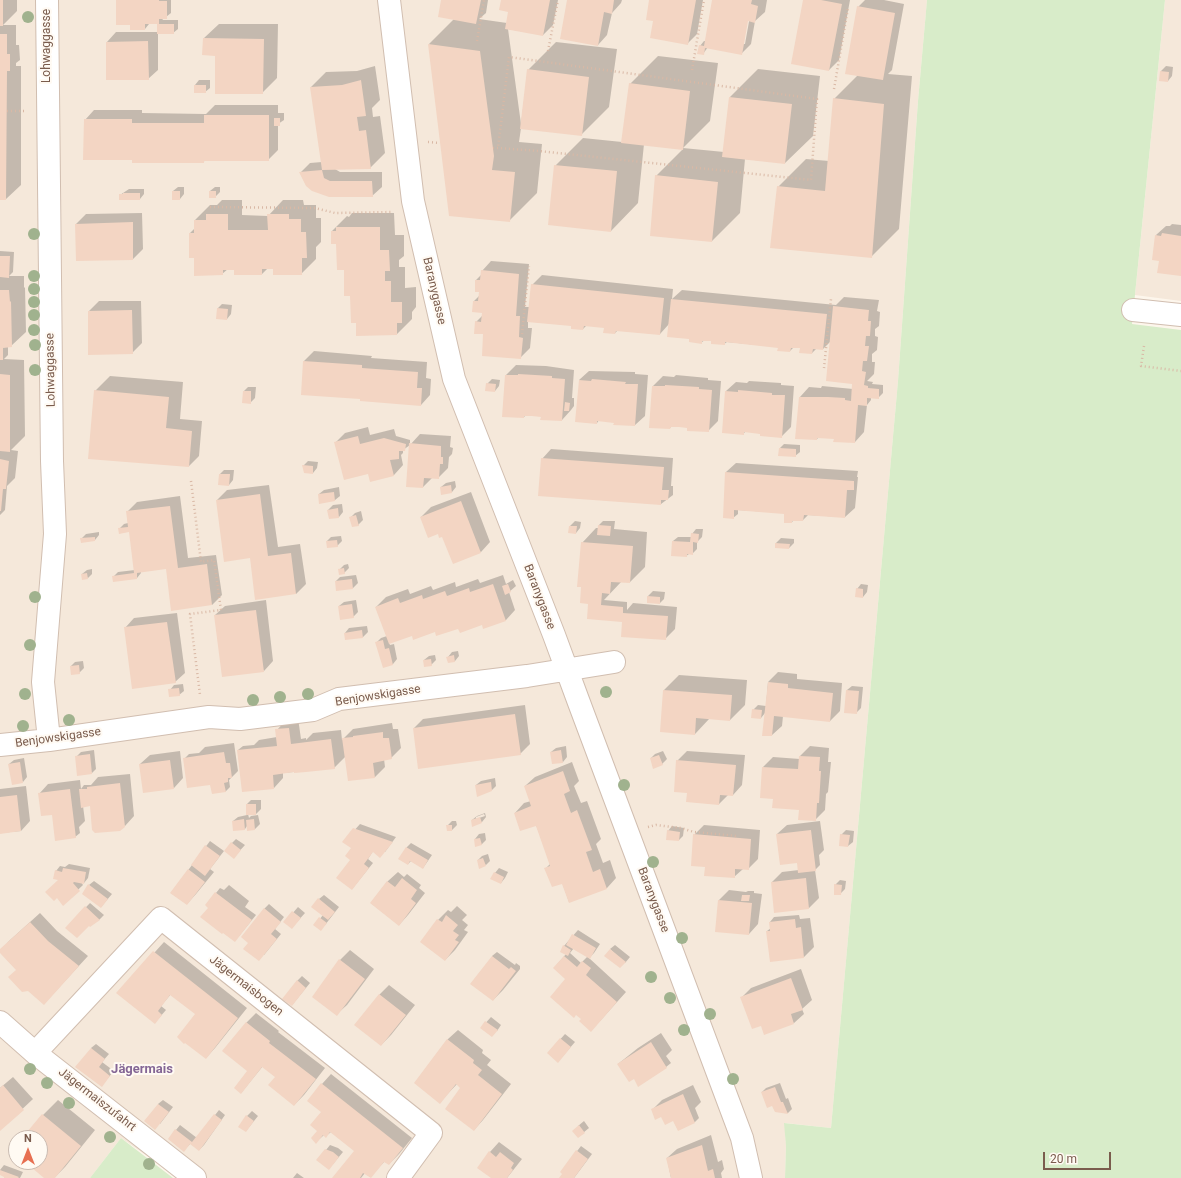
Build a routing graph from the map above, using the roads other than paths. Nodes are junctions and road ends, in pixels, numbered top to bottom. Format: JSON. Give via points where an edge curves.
{"nodes":[{"id":1,"x":47,"y":0,"type":"edge"},
{"id":2,"x":389,"y":0,"type":"edge"},
{"id":3,"x":1133,"y":310,"type":"dead end"},
{"id":4,"x":1181,"y":315,"type":"edge"},
{"id":5,"x":614,"y":662,"type":"dead end"},
{"id":6,"x":566,"y":669,"type":"junction"},
{"id":7,"x":49,"y":740,"type":"junction"},
{"id":8,"x":0,"y":746,"type":"edge"},
{"id":9,"x":0,"y":1022,"type":"edge"},
{"id":10,"x":35,"y":1053,"type":"junction"},
{"id":11,"x":195,"y":1178,"type":"edge"},
{"id":12,"x":398,"y":1178,"type":"edge"},
{"id":13,"x":751,"y":1178,"type":"edge"}],
"edges":[{"from":1,"to":7,"type":"street","name":"Lohwaggasse","via":[[55,534],[44,682]]},
{"from":2,"to":6,"type":"street","name":"Baranygasse","via":[[413,201],[454,379]]},
{"from":3,"to":4,"type":"street"},
{"from":5,"to":6,"type":"street","name":"Benjowskigasse"},
{"from":6,"to":7,"type":"street","name":"Benjowskigasse","via":[[339,699],[313,710],[240,719],[203,718]]},
{"from":6,"to":13,"type":"street","name":"Baranygasse","via":[[742,1138]]},
{"from":7,"to":8,"type":"street","name":"Benjowskigasse"},
{"from":9,"to":10,"type":"street","name":"Jägermaiszufahrt"},
{"from":10,"to":11,"type":"street","name":"Jägermaiszufahrt"},
{"from":10,"to":12,"type":"street","name":"Jägermaisbogen","via":[[161,918],[431,1133]]}]}
